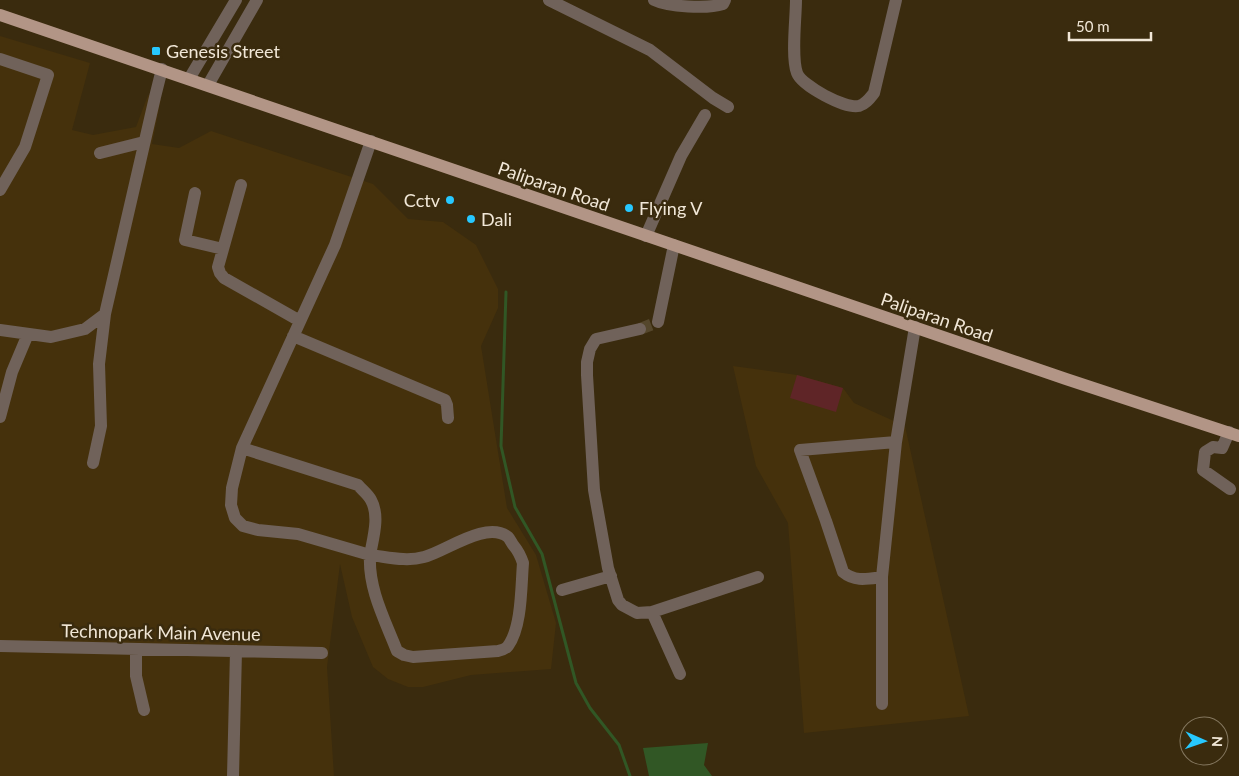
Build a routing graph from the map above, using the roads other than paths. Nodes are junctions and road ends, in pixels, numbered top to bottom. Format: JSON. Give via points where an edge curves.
{"nodes":[{"id":1,"x":257,"y":0,"type":"edge"},
{"id":2,"x":549,"y":0,"type":"edge"},
{"id":3,"x":796,"y":0,"type":"edge"},
{"id":4,"x":896,"y":0,"type":"edge"},
{"id":5,"x":656,"y":1,"type":"edge"},
{"id":6,"x":724,"y":2,"type":"edge"},
{"id":7,"x":233,"y":5,"type":"edge"},
{"id":8,"x":0,"y":15,"type":"edge"},
{"id":9,"x":245,"y":20,"type":"junction"},
{"id":10,"x":0,"y":59,"type":"edge"},
{"id":11,"x":162,"y":69,"type":"junction"},
{"id":12,"x":190,"y":79,"type":"junction"},
{"id":13,"x":208,"y":85,"type":"junction"},
{"id":14,"x":728,"y":107,"type":"dead end"},
{"id":15,"x":705,"y":115,"type":"dead end"},
{"id":16,"x":371,"y":141,"type":"junction"},
{"id":17,"x":144,"y":142,"type":"junction"},
{"id":18,"x":100,"y":153,"type":"dead end"},
{"id":19,"x":241,"y":185,"type":"dead end"},
{"id":20,"x":0,"y":190,"type":"edge"},
{"id":21,"x":195,"y":193,"type":"dead end"},
{"id":22,"x":646,"y":236,"type":"junction"},
{"id":23,"x":674,"y":245,"type":"junction"},
{"id":24,"x":223,"y":249,"type":"junction"},
{"id":25,"x":105,"y":314,"type":"junction"},
{"id":26,"x":300,"y":321,"type":"junction"},
{"id":27,"x":658,"y":322,"type":"dead end"},
{"id":28,"x":640,"y":328,"type":"tunnel mouth"},
{"id":29,"x":915,"y":328,"type":"junction"},
{"id":30,"x":0,"y":330,"type":"edge"},
{"id":31,"x":28,"y":334,"type":"junction"},
{"id":32,"x":293,"y":336,"type":"junction"},
{"id":33,"x":0,"y":417,"type":"edge"},
{"id":34,"x":448,"y":418,"type":"dead end"},
{"id":35,"x":1234,"y":434,"type":"edge"},
{"id":36,"x":896,"y":442,"type":"junction"},
{"id":37,"x":242,"y":448,"type":"junction"},
{"id":38,"x":93,"y":463,"type":"dead end"},
{"id":39,"x":1230,"y":489,"type":"dead end"},
{"id":40,"x":370,"y":555,"type":"junction"},
{"id":41,"x":611,"y":576,"type":"junction"},
{"id":42,"x":758,"y":577,"type":"dead end"},
{"id":43,"x":882,"y":578,"type":"junction"},
{"id":44,"x":562,"y":590,"type":"dead end"},
{"id":45,"x":652,"y":612,"type":"junction"},
{"id":46,"x":0,"y":646,"type":"edge"},
{"id":47,"x":136,"y":648,"type":"junction"},
{"id":48,"x":236,"y":651,"type":"junction"},
{"id":49,"x":322,"y":653,"type":"dead end"},
{"id":50,"x":680,"y":674,"type":"dead end"},
{"id":51,"x":882,"y":704,"type":"dead end"},
{"id":52,"x":144,"y":710,"type":"dead end"},
{"id":53,"x":234,"y":776,"type":"edge"}],
"edges":[{"from":1,"to":9,"type":"street"},
{"from":2,"to":14,"type":"street","via":[[650,50]]},
{"from":3,"to":4,"type":"street","via":[[794,60],[797,74],[825,96],[851,106],[867,102],[874,94]]},
{"from":5,"to":6,"type":"street","via":[[693,7],[717,6]]},
{"from":7,"to":9,"type":"street"},
{"from":7,"to":12,"type":"street"},
{"from":8,"to":11,"type":"main road","name":"Paliparan Road"},
{"from":9,"to":13,"type":"street"},
{"from":10,"to":20,"type":"street","via":[[48,75],[26,147]]},
{"from":11,"to":12,"type":"main road","name":"Paliparan Road"},
{"from":11,"to":17,"type":"street"},
{"from":12,"to":13,"type":"main road","name":"Paliparan Road"},
{"from":13,"to":16,"type":"main road","name":"Paliparan Road"},
{"from":15,"to":22,"type":"street","via":[[681,156]]},
{"from":16,"to":22,"type":"main road","name":"Paliparan Road"},
{"from":16,"to":26,"type":"street","via":[[335,245]]},
{"from":17,"to":18,"type":"street"},
{"from":17,"to":25,"type":"street"},
{"from":19,"to":24,"type":"street"},
{"from":21,"to":24,"type":"street","via":[[185,240]]},
{"from":22,"to":23,"type":"main road","name":"Paliparan Road"},
{"from":23,"to":27,"type":"street"},
{"from":23,"to":29,"type":"main road","name":"Paliparan Road"},
{"from":24,"to":26,"type":"street","via":[[218,267],[224,278]]},
{"from":25,"to":31,"type":"street","via":[[85,330],[51,337]]},
{"from":25,"to":38,"type":"street","via":[[99,364],[101,426]]},
{"from":26,"to":32,"type":"street"},
{"from":28,"to":41,"type":"street","via":[[596,339],[587,362],[594,490]]},
{"from":29,"to":35,"type":"main road","name":"Paliparan Road"},
{"from":29,"to":36,"type":"street"},
{"from":30,"to":31,"type":"street"},
{"from":31,"to":33,"type":"street","via":[[12,372]]},
{"from":32,"to":34,"type":"street","via":[[444,400],[448,404]]},
{"from":32,"to":37,"type":"street"},
{"from":35,"to":39,"type":"street","via":[[1222,448],[1213,447],[1205,452],[1203,470]]},
{"from":36,"to":43,"type":"street"},
{"from":36,"to":43,"type":"street","via":[[800,450],[843,572],[856,580]]},
{"from":37,"to":40,"type":"street","via":[[358,485],[371,498],[376,518]]},
{"from":37,"to":40,"type":"street","via":[[231,505],[235,518],[243,526],[298,534]]},
{"from":40,"to":40,"type":"street","via":[[372,586],[397,651],[413,657],[507,648],[514,635],[518,614],[523,563],[508,537],[487,533],[467,538],[425,557],[406,560]]},
{"from":41,"to":44,"type":"street"},
{"from":41,"to":45,"type":"street","via":[[622,605],[637,613]]},
{"from":42,"to":45,"type":"street"},
{"from":43,"to":51,"type":"street"},
{"from":45,"to":50,"type":"street"},
{"from":46,"to":47,"type":"street","name":"Technopark Main Avenue"},
{"from":47,"to":48,"type":"street","name":"Technopark Main Avenue"},
{"from":47,"to":52,"type":"street","via":[[136,676]]},
{"from":48,"to":49,"type":"street","name":"Technopark Main Avenue"},
{"from":48,"to":53,"type":"street"}]}
